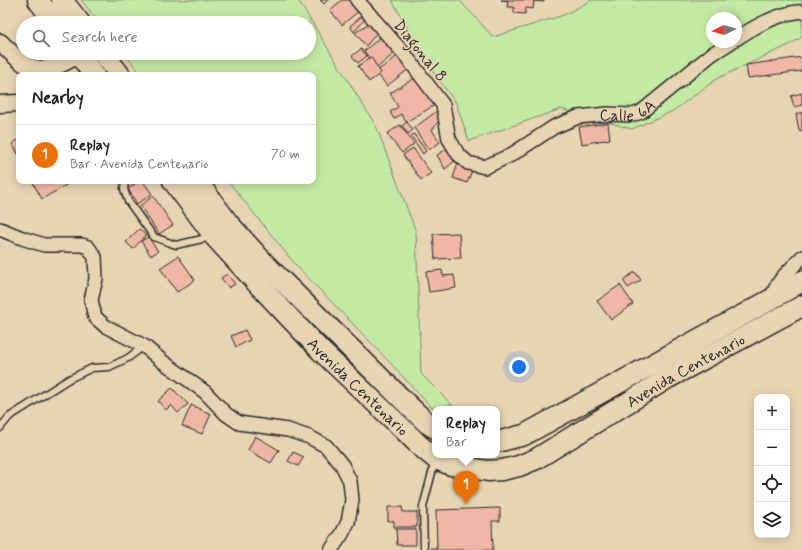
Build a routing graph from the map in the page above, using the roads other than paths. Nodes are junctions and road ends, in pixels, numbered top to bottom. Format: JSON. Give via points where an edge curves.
{"nodes":[{"id":1,"x":38,"y":0,"type":"edge"},
{"id":2,"x":62,"y":0,"type":"edge"},
{"id":3,"x":357,"y":0,"type":"edge"},
{"id":4,"x":802,"y":12,"type":"edge"},
{"id":5,"x":50,"y":16,"type":"edge"},
{"id":6,"x":75,"y":16,"type":"edge"},
{"id":7,"x":742,"y":35,"type":"edge"},
{"id":8,"x":0,"y":42,"type":"edge"},
{"id":9,"x":722,"y":48,"type":"edge"},
{"id":10,"x":16,"y":57,"type":"edge"},
{"id":11,"x":19,"y":60,"type":"edge"},
{"id":12,"x":67,"y":60,"type":"edge"},
{"id":13,"x":84,"y":60,"type":"edge"},
{"id":14,"x":107,"y":60,"type":"edge"},
{"id":15,"x":92,"y":72,"type":"edge"},
{"id":16,"x":113,"y":72,"type":"edge"},
{"id":17,"x":16,"y":103,"type":"edge"},
{"id":18,"x":0,"y":104,"type":"edge"},
{"id":19,"x":443,"y":105,"type":"joint"},
{"id":20,"x":125,"y":184,"type":"edge"},
{"id":21,"x":175,"y":184,"type":"edge"},
{"id":22,"x":199,"y":184,"type":"edge"},
{"id":23,"x":0,"y":229,"type":"edge"},
{"id":24,"x":214,"y":236,"type":"junction"},
{"id":25,"x":802,"y":257,"type":"edge"},
{"id":26,"x":802,"y":281,"type":"edge"},
{"id":27,"x":770,"y":300,"type":"junction"},
{"id":28,"x":802,"y":306,"type":"edge"},
{"id":29,"x":144,"y":346,"type":"junction"},
{"id":30,"x":432,"y":426,"type":"edge"},
{"id":31,"x":0,"y":428,"type":"edge"},
{"id":32,"x":500,"y":441,"type":"edge"},
{"id":33,"x":432,"y":454,"type":"edge"},
{"id":34,"x":436,"y":458,"type":"edge"},
{"id":35,"x":438,"y":458,"type":"edge"},
{"id":36,"x":331,"y":550,"type":"edge"},
{"id":37,"x":424,"y":550,"type":"edge"}],
"edges":[{"from":1,"to":5,"type":"main road"},
{"from":2,"to":6,"type":"main road"},
{"from":3,"to":19,"type":"street","name":"Diagonal 8","via":[[406,56]]},
{"from":4,"to":7,"type":"street","via":[[775,17]]},
{"from":8,"to":10,"type":"street"},
{"from":9,"to":19,"type":"street","name":"Calle 6A","via":[[641,112],[632,115],[578,117],[485,167],[468,163],[458,154],[449,138]]},
{"from":11,"to":12,"type":"street","via":[[37,68],[54,68]]},
{"from":13,"to":15,"type":"main road"},
{"from":14,"to":16,"type":"main road"},
{"from":17,"to":18,"type":"street"},
{"from":20,"to":24,"type":"lane","via":[[128,201],[154,237],[176,245]]},
{"from":21,"to":24,"type":"main road","name":"Avenida Centenario"},
{"from":22,"to":30,"type":"main road","name":"Avenida Centenario","via":[[229,224],[265,264]]},
{"from":23,"to":29,"type":"street","via":[[44,245],[88,247],[95,257],[96,279],[91,300],[95,317],[105,326]]},
{"from":24,"to":33,"type":"main road","name":"Avenida Centenario","via":[[321,351],[419,446]]},
{"from":25,"to":27,"type":"street","via":[[782,278]]},
{"from":26,"to":27,"type":"main road","name":"Avenida Centenario"},
{"from":27,"to":32,"type":"main road","name":"Avenida Centenario","via":[[524,435]]},
{"from":28,"to":35,"type":"main road","name":"Avenida Centenario","via":[[668,378],[536,459],[519,466],[488,471],[451,465]]},
{"from":29,"to":31,"type":"lane","via":[[128,358],[109,367],[92,368],[69,379],[9,417]]},
{"from":29,"to":36,"type":"street","via":[[205,392],[226,414],[239,423],[288,430],[326,446],[345,470],[350,481],[352,500],[348,522]]},
{"from":34,"to":37,"type":"lane","via":[[423,507]]}]}
